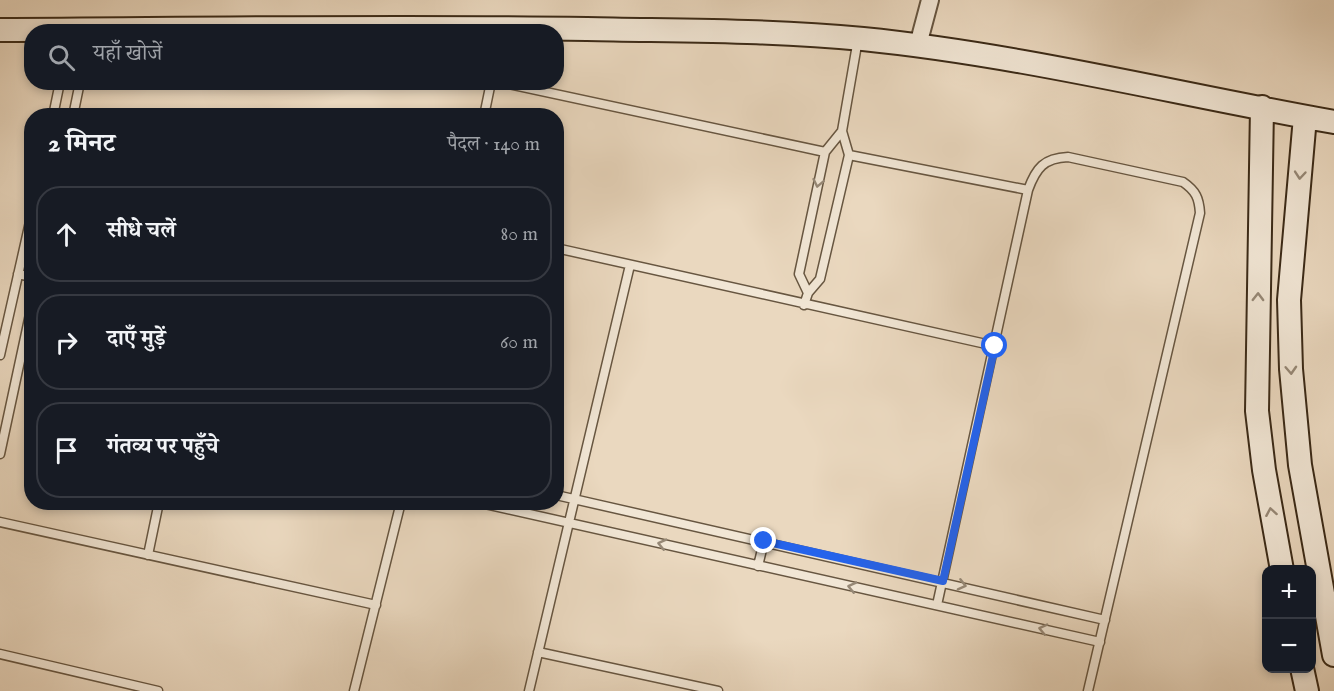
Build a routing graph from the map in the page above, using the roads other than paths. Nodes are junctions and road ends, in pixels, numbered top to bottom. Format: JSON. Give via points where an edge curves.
{"nodes":[{"id":1,"x":930,"y":0,"type":"edge"},
{"id":2,"x":564,"y":30,"type":"edge"},
{"id":3,"x":0,"y":31,"type":"edge"},
{"id":4,"x":24,"y":31,"type":"edge"},
{"id":5,"x":858,"y":39,"type":"junction"},
{"id":6,"x":918,"y":45,"type":"junction"},
{"id":7,"x":58,"y":90,"type":"edge"},
{"id":8,"x":78,"y":90,"type":"edge"},
{"id":9,"x":489,"y":90,"type":"edge"},
{"id":10,"x":536,"y":90,"type":"edge"},
{"id":11,"x":1262,"y":107,"type":"junction"},
{"id":12,"x":55,"y":108,"type":"edge"},
{"id":13,"x":75,"y":108,"type":"edge"},
{"id":14,"x":486,"y":108,"type":"edge"},
{"id":15,"x":1305,"y":117,"type":"junction"},
{"id":16,"x":1334,"y":122,"type":"edge"},
{"id":17,"x":842,"y":130,"type":"junction"},
{"id":18,"x":825,"y":152,"type":"junction"},
{"id":19,"x":849,"y":155,"type":"junction"},
{"id":20,"x":1028,"y":190,"type":"junction"},
{"id":21,"x":24,"y":248,"type":"edge"},
{"id":22,"x":564,"y":250,"type":"edge"},
{"id":23,"x":630,"y":265,"type":"junction"},
{"id":24,"x":18,"y":274,"type":"junction"},
{"id":25,"x":24,"y":275,"type":"edge"},
{"id":26,"x":808,"y":292,"type":"junction"},
{"id":27,"x":804,"y":305,"type":"junction"},
{"id":28,"x":24,"y":342,"type":"edge"},
{"id":29,"x":995,"y":346,"type":"junction"},
{"id":30,"x":0,"y":355,"type":"edge"},
{"id":31,"x":0,"y":454,"type":"edge"},
{"id":32,"x":564,"y":496,"type":"edge"},
{"id":33,"x":573,"y":498,"type":"junction"},
{"id":34,"x":157,"y":510,"type":"edge"},
{"id":35,"x":399,"y":510,"type":"edge"},
{"id":36,"x":511,"y":510,"type":"edge"},
{"id":37,"x":0,"y":522,"type":"edge"},
{"id":38,"x":567,"y":523,"type":"junction"},
{"id":39,"x":764,"y":541,"type":"junction"},
{"id":40,"x":148,"y":555,"type":"junction"},
{"id":41,"x":1281,"y":565,"type":"edge"},
{"id":42,"x":758,"y":566,"type":"junction"},
{"id":43,"x":943,"y":581,"type":"junction"},
{"id":44,"x":937,"y":605,"type":"junction"},
{"id":45,"x":376,"y":606,"type":"junction"},
{"id":46,"x":1105,"y":620,"type":"junction"},
{"id":47,"x":1100,"y":642,"type":"junction"},
{"id":48,"x":538,"y":652,"type":"junction"},
{"id":49,"x":0,"y":654,"type":"edge"},
{"id":50,"x":1334,"y":657,"type":"edge"},
{"id":51,"x":1316,"y":661,"type":"edge"},
{"id":52,"x":1303,"y":673,"type":"edge"},
{"id":53,"x":158,"y":691,"type":"edge"},
{"id":54,"x":354,"y":691,"type":"edge"},
{"id":55,"x":529,"y":691,"type":"edge"},
{"id":56,"x":718,"y":691,"type":"edge"},
{"id":57,"x":1088,"y":691,"type":"edge"},
{"id":58,"x":1307,"y":691,"type":"edge"}],
"edges":[{"from":1,"to":6,"type":"street"},
{"from":2,"to":5,"type":"main road","via":[[759,32]]},
{"from":3,"to":4,"type":"main road"},
{"from":5,"to":6,"type":"main road"},
{"from":5,"to":17,"type":"lane"},
{"from":6,"to":11,"type":"main road"},
{"from":7,"to":12,"type":"lane"},
{"from":8,"to":13,"type":"lane"},
{"from":9,"to":14,"type":"lane"},
{"from":10,"to":18,"type":"lane"},
{"from":11,"to":15,"type":"main road"},
{"from":41,"to":11,"type":"main road","one_way":true,"via":[[1257,411]]},
{"from":15,"to":16,"type":"main road"},
{"from":15,"to":50,"type":"main road","one_way":true,"via":[[1289,300],[1291,369],[1300,465]]},
{"from":17,"to":18,"type":"lane"},
{"from":17,"to":19,"type":"lane"},
{"from":18,"to":26,"type":"lane","one_way":true,"via":[[799,274]]},
{"from":19,"to":20,"type":"lane"},
{"from":19,"to":26,"type":"lane","via":[[820,279]]},
{"from":20,"to":29,"type":"lane"},
{"from":20,"to":46,"type":"lane","via":[[1034,172],[1043,163],[1068,157],[1183,182],[1199,198],[1200,213]]},
{"from":21,"to":24,"type":"lane"},
{"from":22,"to":23,"type":"lane"},
{"from":23,"to":27,"type":"lane"},
{"from":23,"to":33,"type":"lane"},
{"from":24,"to":25,"type":"lane"},
{"from":24,"to":30,"type":"lane"},
{"from":26,"to":27,"type":"lane"},
{"from":27,"to":29,"type":"lane"},
{"from":28,"to":31,"type":"lane"},
{"from":29,"to":43,"type":"lane"},
{"from":32,"to":33,"type":"lane"},
{"from":33,"to":38,"type":"lane"},
{"from":33,"to":39,"type":"lane"},
{"from":34,"to":40,"type":"lane"},
{"from":35,"to":45,"type":"lane"},
{"from":36,"to":38,"type":"lane"},
{"from":37,"to":40,"type":"lane"},
{"from":42,"to":38,"type":"lane","one_way":true},
{"from":38,"to":48,"type":"lane"},
{"from":39,"to":42,"type":"lane"},
{"from":39,"to":43,"type":"lane"},
{"from":40,"to":45,"type":"lane"},
{"from":44,"to":42,"type":"lane","one_way":true},
{"from":43,"to":44,"type":"lane"},
{"from":43,"to":46,"type":"lane","one_way":true},
{"from":47,"to":44,"type":"lane","one_way":true},
{"from":45,"to":54,"type":"lane"},
{"from":46,"to":47,"type":"lane"},
{"from":47,"to":57,"type":"lane"},
{"from":48,"to":55,"type":"lane"},
{"from":48,"to":56,"type":"lane"},
{"from":49,"to":53,"type":"lane"},
{"from":50,"to":51,"type":"main road"},
{"from":52,"to":58,"type":"main road"}]}
